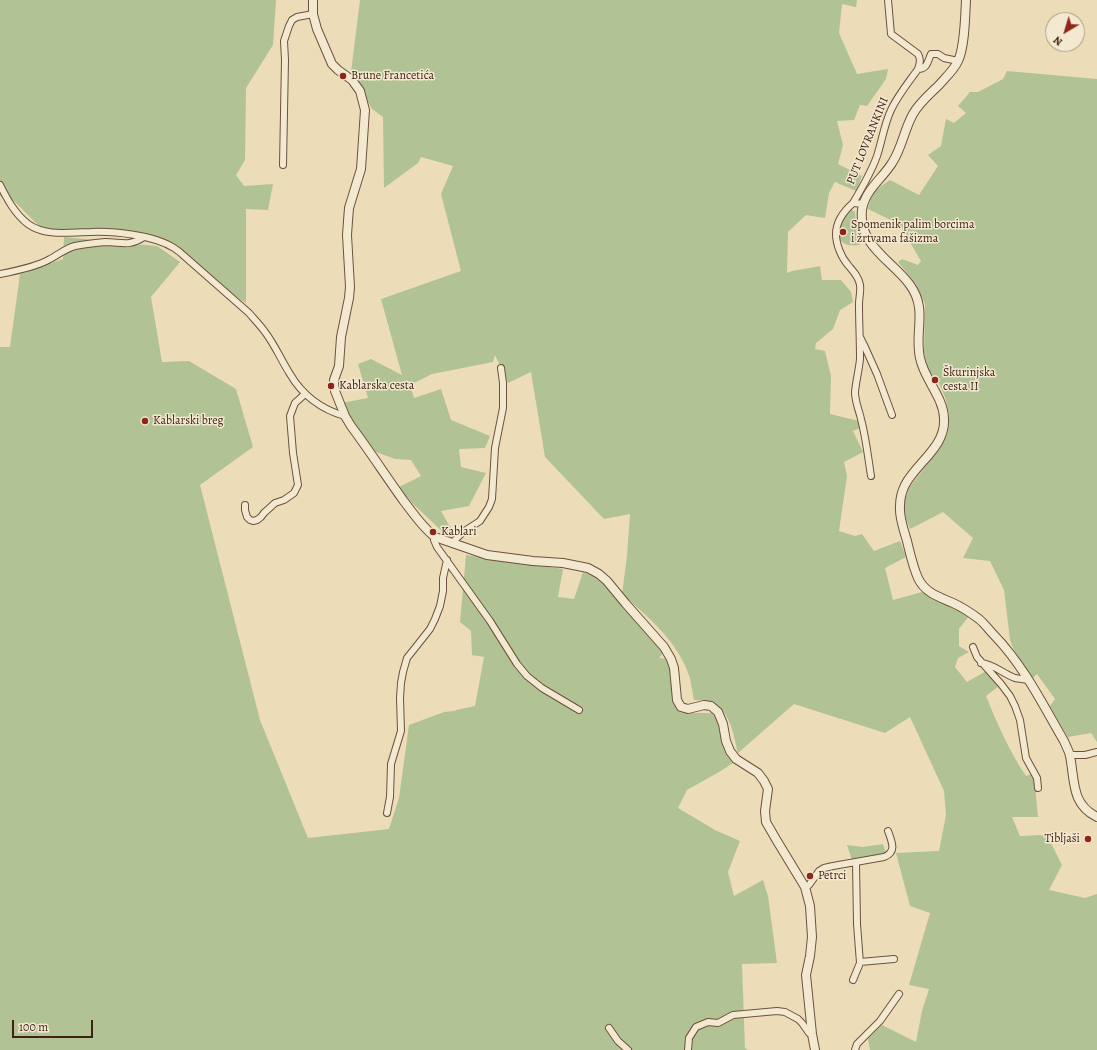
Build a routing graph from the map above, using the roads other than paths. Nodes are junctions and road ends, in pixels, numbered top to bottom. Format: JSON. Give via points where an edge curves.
{"nodes":[{"id":1,"x":313,"y":0,"type":"edge"},
{"id":2,"x":888,"y":0,"type":"edge"},
{"id":3,"x":966,"y":0,"type":"edge"},
{"id":4,"x":313,"y":14,"type":"junction"},
{"id":5,"x":958,"y":61,"type":"junction"},
{"id":6,"x":918,"y":69,"type":"junction"},
{"id":7,"x":283,"y":164,"type":"dead end"},
{"id":8,"x":0,"y":185,"type":"edge"},
{"id":9,"x":853,"y":203,"type":"junction"},
{"id":10,"x":864,"y":204,"type":"junction"},
{"id":11,"x":144,"y":237,"type":"junction"},
{"id":12,"x":0,"y":274,"type":"edge"},
{"id":13,"x":860,"y":337,"type":"junction"},
{"id":14,"x":501,"y":368,"type":"dead end"},
{"id":15,"x":305,"y":394,"type":"junction"},
{"id":16,"x":892,"y":415,"type":"dead end"},
{"id":17,"x":345,"y":416,"type":"junction"},
{"id":18,"x":871,"y":476,"type":"dead end"},
{"id":19,"x":245,"y":505,"type":"dead end"},
{"id":20,"x":436,"y":537,"type":"junction"},
{"id":21,"x":453,"y":542,"type":"junction"},
{"id":22,"x":447,"y":560,"type":"junction"},
{"id":23,"x":973,"y":647,"type":"dead end"},
{"id":24,"x":982,"y":663,"type":"junction"},
{"id":25,"x":1028,"y":680,"type":"junction"},
{"id":26,"x":579,"y":710,"type":"dead end"},
{"id":27,"x":1097,"y":752,"type":"edge"},
{"id":28,"x":1070,"y":755,"type":"junction"},
{"id":29,"x":1038,"y":788,"type":"dead end"},
{"id":30,"x":387,"y":813,"type":"dead end"},
{"id":31,"x":1097,"y":817,"type":"edge"},
{"id":32,"x":888,"y":831,"type":"dead end"},
{"id":33,"x":856,"y":862,"type":"junction"},
{"id":34,"x":805,"y":887,"type":"junction"},
{"id":35,"x":894,"y":959,"type":"dead end"},
{"id":36,"x":860,"y":962,"type":"junction"},
{"id":37,"x":853,"y":980,"type":"dead end"},
{"id":38,"x":899,"y":994,"type":"dead end"},
{"id":39,"x":609,"y":1028,"type":"dead end"},
{"id":40,"x":812,"y":1034,"type":"junction"},
{"id":41,"x":628,"y":1050,"type":"edge"},
{"id":42,"x":688,"y":1050,"type":"edge"},
{"id":43,"x":815,"y":1050,"type":"edge"},
{"id":44,"x":855,"y":1050,"type":"edge"}],
"edges":[{"from":1,"to":4,"type":"street"},
{"from":2,"to":6,"type":"street","via":[[891,34],[918,54]]},
{"from":3,"to":5,"type":"street","via":[[962,50]]},
{"from":4,"to":7,"type":"street","via":[[292,20],[284,41]]},
{"from":4,"to":17,"type":"street","via":[[332,64],[352,80],[360,91],[365,110],[361,169],[349,208],[347,235],[350,287],[341,337],[339,366],[334,380],[335,391]]},
{"from":5,"to":6,"type":"street","name":"PUT LOVRANKINI","via":[[931,54],[926,66]]},
{"from":5,"to":10,"type":"street","via":[[918,106],[897,156],[870,190]]},
{"from":6,"to":9,"type":"street","name":"PUT LOVRANKINI","via":[[892,108],[872,168]]},
{"from":8,"to":11,"type":"street","via":[[22,218],[41,230],[66,233],[124,233]]},
{"from":9,"to":10,"type":"street"},
{"from":9,"to":13,"type":"street","name":"PUT LOVRANKINI","via":[[838,222],[836,240],[859,281]]},
{"from":10,"to":25,"type":"street","via":[[862,221],[870,242],[910,284],[918,299],[921,315],[919,355],[944,412],[942,436],[909,480],[900,503],[900,514],[915,571],[920,583],[929,592],[966,610],[981,621],[1015,659]]},
{"from":11,"to":12,"type":"street","via":[[128,244],[106,242],[72,246],[44,262]]},
{"from":11,"to":15,"type":"street","via":[[173,247],[249,313],[265,332],[291,376]]},
{"from":13,"to":16,"type":"street"},
{"from":13,"to":18,"type":"street","name":"PUT LOVRANKINI","via":[[855,392]]},
{"from":14,"to":21,"type":"street","via":[[503,408],[495,448],[492,499],[480,521]]},
{"from":15,"to":17,"type":"street","via":[[320,405]]},
{"from":15,"to":19,"type":"street","via":[[295,403],[290,416],[298,485],[294,493],[275,503],[261,518],[253,521],[246,517]]},
{"from":17,"to":20,"type":"street","via":[[416,518]]},
{"from":20,"to":21,"type":"street"},
{"from":20,"to":22,"type":"street","via":[[434,540],[437,547]]},
{"from":21,"to":34,"type":"street","via":[[487,555],[588,568],[607,581],[664,647],[671,659],[677,700],[681,708],[704,705],[711,706],[718,712],[730,751],[736,759],[758,773],[764,781],[768,789],[766,822]]},
{"from":22,"to":26,"type":"street","via":[[527,676]]},
{"from":22,"to":30,"type":"street","via":[[440,606],[430,629],[407,658],[401,683],[401,731],[392,764]]},
{"from":23,"to":24,"type":"street"},
{"from":24,"to":25,"type":"street","via":[[1014,677]]},
{"from":24,"to":29,"type":"street","via":[[1012,701],[1020,720],[1026,758],[1037,778]]},
{"from":25,"to":28,"type":"street"},
{"from":27,"to":28,"type":"street"},
{"from":28,"to":31,"type":"street","via":[[1076,796],[1082,806]]},
{"from":32,"to":33,"type":"street","via":[[892,853]]},
{"from":33,"to":34,"type":"street","via":[[819,871]]},
{"from":33,"to":36,"type":"street"},
{"from":34,"to":40,"type":"street","via":[[810,906],[812,937],[806,975]]},
{"from":35,"to":36,"type":"street"},
{"from":36,"to":37,"type":"street"},
{"from":38,"to":44,"type":"street","via":[[880,1021],[857,1044]]},
{"from":39,"to":41,"type":"street"},
{"from":40,"to":42,"type":"street","via":[[798,1019],[785,1012],[733,1015],[718,1023],[708,1022],[696,1027],[689,1038]]},
{"from":40,"to":43,"type":"street"}]}
